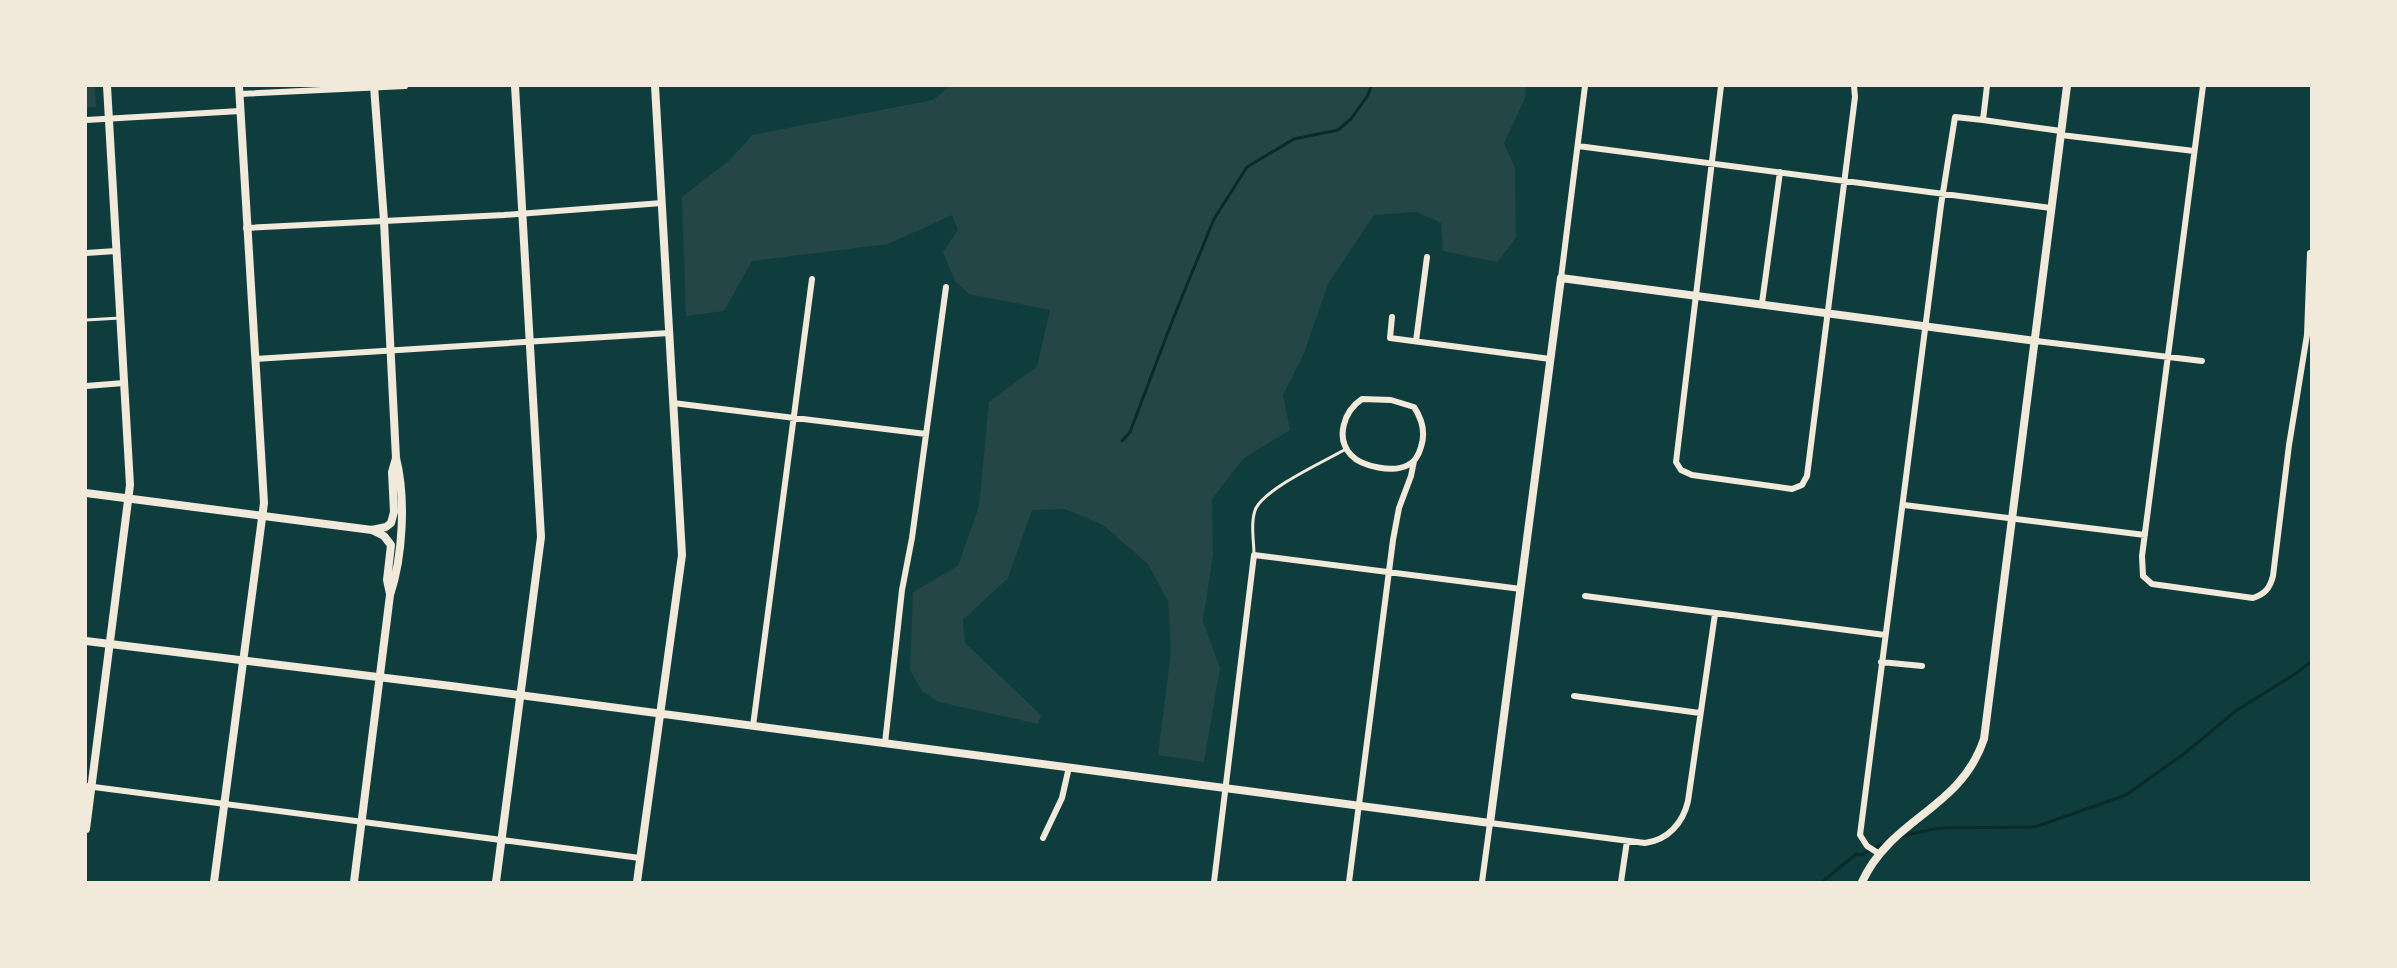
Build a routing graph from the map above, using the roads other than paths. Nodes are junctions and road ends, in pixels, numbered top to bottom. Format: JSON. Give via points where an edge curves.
{"nodes":[{"id":1,"x":107,"y":86,"type":"edge"},
{"id":2,"x":374,"y":86,"type":"edge"},
{"id":3,"x":405,"y":86,"type":"edge"},
{"id":4,"x":515,"y":86,"type":"edge"},
{"id":5,"x":656,"y":86,"type":"edge"},
{"id":6,"x":1585,"y":86,"type":"edge"},
{"id":7,"x":1722,"y":86,"type":"edge"},
{"id":8,"x":1854,"y":86,"type":"edge"},
{"id":9,"x":1986,"y":86,"type":"edge"},
{"id":10,"x":2067,"y":86,"type":"edge"},
{"id":11,"x":2203,"y":86,"type":"edge"},
{"id":12,"x":239,"y":90,"type":"edge"},
{"id":13,"x":240,"y":111,"type":"junction"},
{"id":14,"x":108,"y":118,"type":"junction"},
{"id":15,"x":86,"y":120,"type":"edge"},
{"id":16,"x":1983,"y":120,"type":"junction"},
{"id":17,"x":2061,"y":133,"type":"junction"},
{"id":18,"x":1578,"y":146,"type":"junction"},
{"id":19,"x":2194,"y":151,"type":"junction"},
{"id":20,"x":1713,"y":165,"type":"junction"},
{"id":21,"x":1780,"y":172,"type":"junction"},
{"id":22,"x":1845,"y":181,"type":"junction"},
{"id":23,"x":1943,"y":193,"type":"junction"},
{"id":24,"x":662,"y":203,"type":"junction"},
{"id":25,"x":2051,"y":208,"type":"junction"},
{"id":26,"x":523,"y":213,"type":"junction"},
{"id":27,"x":384,"y":221,"type":"junction"},
{"id":28,"x":246,"y":228,"type":"junction"},
{"id":29,"x":116,"y":251,"type":"junction"},
{"id":30,"x":86,"y":253,"type":"edge"},
{"id":31,"x":2310,"y":254,"type":"dead end"},
{"id":32,"x":1426,"y":257,"type":"dead end"},
{"id":33,"x":1561,"y":278,"type":"junction"},
{"id":34,"x":812,"y":279,"type":"dead end"},
{"id":35,"x":946,"y":287,"type":"dead end"},
{"id":36,"x":1697,"y":295,"type":"junction"},
{"id":37,"x":1762,"y":303,"type":"junction"},
{"id":38,"x":1829,"y":312,"type":"junction"},
{"id":39,"x":1392,"y":317,"type":"dead end"},
{"id":40,"x":120,"y":318,"type":"junction"},
{"id":41,"x":86,"y":320,"type":"edge"},
{"id":42,"x":1926,"y":325,"type":"junction"},
{"id":43,"x":669,"y":333,"type":"junction"},
{"id":44,"x":1416,"y":341,"type":"junction"},
{"id":45,"x":2036,"y":341,"type":"junction"},
{"id":46,"x":529,"y":342,"type":"junction"},
{"id":47,"x":390,"y":350,"type":"junction"},
{"id":48,"x":2168,"y":356,"type":"junction"},
{"id":49,"x":255,"y":359,"type":"junction"},
{"id":50,"x":1550,"y":359,"type":"junction"},
{"id":51,"x":2202,"y":361,"type":"dead end"},
{"id":52,"x":124,"y":383,"type":"junction"},
{"id":53,"x":86,"y":386,"type":"edge"},
{"id":54,"x":673,"y":403,"type":"junction"},
{"id":55,"x":794,"y":417,"type":"junction"},
{"id":56,"x":926,"y":434,"type":"junction"},
{"id":57,"x":1346,"y":449,"type":"junction"},
{"id":58,"x":396,"y":458,"type":"junction"},
{"id":59,"x":1414,"y":461,"type":"junction"},
{"id":60,"x":86,"y":493,"type":"edge"},
{"id":61,"x":128,"y":498,"type":"junction"},
{"id":62,"x":1904,"y":505,"type":"junction"},
{"id":63,"x":262,"y":516,"type":"junction"},
{"id":64,"x":2013,"y":519,"type":"junction"},
{"id":65,"x":372,"y":530,"type":"junction"},
{"id":66,"x":2145,"y":535,"type":"junction"},
{"id":67,"x":1254,"y":555,"type":"junction"},
{"id":68,"x":1389,"y":571,"type":"junction"},
{"id":69,"x":1521,"y":589,"type":"junction"},
{"id":70,"x":390,"y":595,"type":"junction"},
{"id":71,"x":1585,"y":596,"type":"dead end"},
{"id":72,"x":1715,"y":614,"type":"junction"},
{"id":73,"x":1885,"y":635,"type":"junction"},
{"id":74,"x":86,"y":641,"type":"edge"},
{"id":75,"x":110,"y":644,"type":"junction"},
{"id":76,"x":243,"y":662,"type":"junction"},
{"id":77,"x":1881,"y":662,"type":"junction"},
{"id":78,"x":1922,"y":666,"type":"dead end"},
{"id":79,"x":380,"y":678,"type":"junction"},
{"id":80,"x":520,"y":695,"type":"junction"},
{"id":81,"x":1574,"y":696,"type":"dead end"},
{"id":82,"x":1700,"y":713,"type":"junction"},
{"id":83,"x":660,"y":714,"type":"junction"},
{"id":84,"x":753,"y":726,"type":"junction"},
{"id":85,"x":885,"y":744,"type":"junction"},
{"id":86,"x":1069,"y":767,"type":"junction"},
{"id":87,"x":88,"y":786,"type":"edge"},
{"id":88,"x":1227,"y":788,"type":"junction"},
{"id":89,"x":224,"y":804,"type":"junction"},
{"id":90,"x":1360,"y":805,"type":"junction"},
{"id":91,"x":361,"y":822,"type":"junction"},
{"id":92,"x":1490,"y":824,"type":"junction"},
{"id":93,"x":86,"y":829,"type":"edge"},
{"id":94,"x":1043,"y":838,"type":"dead end"},
{"id":95,"x":501,"y":840,"type":"junction"},
{"id":96,"x":1627,"y":842,"type":"junction"},
{"id":97,"x":1878,"y":853,"type":"junction"},
{"id":98,"x":640,"y":858,"type":"junction"},
{"id":99,"x":214,"y":882,"type":"edge"},
{"id":100,"x":354,"y":882,"type":"edge"},
{"id":101,"x":496,"y":882,"type":"edge"},
{"id":102,"x":637,"y":882,"type":"edge"},
{"id":103,"x":1214,"y":882,"type":"edge"},
{"id":104,"x":1349,"y":882,"type":"edge"},
{"id":105,"x":1482,"y":882,"type":"edge"},
{"id":106,"x":1621,"y":882,"type":"edge"},
{"id":107,"x":1862,"y":882,"type":"edge"}],
"edges":[{"from":1,"to":14,"type":"street"},
{"from":2,"to":3,"type":"street"},
{"from":2,"to":12,"type":"street"},
{"from":2,"to":27,"type":"main road"},
{"from":4,"to":26,"type":"main road"},
{"from":5,"to":24,"type":"street"},
{"from":6,"to":18,"type":"street"},
{"from":7,"to":20,"type":"street"},
{"from":8,"to":22,"type":"street"},
{"from":9,"to":16,"type":"street"},
{"from":10,"to":17,"type":"main road"},
{"from":11,"to":19,"type":"street"},
{"from":12,"to":13,"type":"street"},
{"from":13,"to":14,"type":"street"},
{"from":13,"to":28,"type":"street"},
{"from":14,"to":15,"type":"street"},
{"from":14,"to":29,"type":"street"},
{"from":16,"to":17,"type":"street"},
{"from":16,"to":23,"type":"street","via":[[1955,117]]},
{"from":17,"to":19,"type":"street"},
{"from":17,"to":25,"type":"main road"},
{"from":18,"to":20,"type":"street"},
{"from":18,"to":33,"type":"street"},
{"from":19,"to":48,"type":"street"},
{"from":20,"to":21,"type":"street"},
{"from":20,"to":36,"type":"street"},
{"from":21,"to":22,"type":"street"},
{"from":21,"to":37,"type":"street"},
{"from":22,"to":23,"type":"street"},
{"from":22,"to":38,"type":"street"},
{"from":23,"to":25,"type":"street"},
{"from":23,"to":42,"type":"street"},
{"from":24,"to":26,"type":"street"},
{"from":24,"to":43,"type":"street"},
{"from":25,"to":45,"type":"main road"},
{"from":26,"to":27,"type":"street"},
{"from":26,"to":46,"type":"main road"},
{"from":27,"to":28,"type":"street"},
{"from":27,"to":47,"type":"main road"},
{"from":28,"to":49,"type":"street"},
{"from":29,"to":30,"type":"street"},
{"from":29,"to":40,"type":"street"},
{"from":31,"to":66,"type":"street","via":[[2307,335],[2273,576],[2266,592],[2246,597],[2152,584],[2143,576]]},
{"from":32,"to":44,"type":"street"},
{"from":33,"to":36,"type":"street"},
{"from":33,"to":50,"type":"street"},
{"from":34,"to":55,"type":"street"},
{"from":35,"to":56,"type":"street"},
{"from":36,"to":37,"type":"street"},
{"from":36,"to":38,"type":"street","via":[[1676,453],[1678,468],[1692,475],[1788,488],[1796,489],[1808,476]]},
{"from":37,"to":38,"type":"street"},
{"from":38,"to":42,"type":"street"},
{"from":39,"to":44,"type":"street","via":[[1389,338]]},
{"from":40,"to":41,"type":"lane"},
{"from":40,"to":52,"type":"street"},
{"from":42,"to":45,"type":"street"},
{"from":42,"to":62,"type":"street"},
{"from":43,"to":46,"type":"street"},
{"from":43,"to":54,"type":"street"},
{"from":44,"to":50,"type":"street"},
{"from":45,"to":48,"type":"street"},
{"from":45,"to":64,"type":"main road"},
{"from":46,"to":47,"type":"street"},
{"from":46,"to":80,"type":"main road","via":[[541,537]]},
{"from":47,"to":49,"type":"street"},
{"from":47,"to":58,"type":"main road"},
{"from":48,"to":51,"type":"street"},
{"from":48,"to":66,"type":"street"},
{"from":49,"to":63,"type":"street"},
{"from":50,"to":69,"type":"street"},
{"from":52,"to":53,"type":"street"},
{"from":52,"to":61,"type":"street"},
{"from":54,"to":55,"type":"street"},
{"from":54,"to":83,"type":"street","via":[[682,555]]},
{"from":55,"to":56,"type":"street"},
{"from":55,"to":84,"type":"street"},
{"from":56,"to":85,"type":"street","via":[[902,590]]},
{"from":57,"to":59,"type":"street","via":[[1358,461],[1376,466],[1400,468]]},
{"from":57,"to":59,"type":"street","via":[[1343,431],[1351,409],[1362,399],[1391,400],[1414,407],[1422,421],[1423,438]]},
{"from":57,"to":67,"type":"lane","via":[[1258,504],[1254,516]]},
{"from":58,"to":65,"type":"main road","via":[[391,523]]},
{"from":58,"to":70,"type":"main road","via":[[401,534]]},
{"from":59,"to":68,"type":"street","via":[[1397,519]]},
{"from":60,"to":61,"type":"main road"},
{"from":61,"to":63,"type":"main road"},
{"from":61,"to":75,"type":"street"},
{"from":62,"to":64,"type":"street"},
{"from":62,"to":73,"type":"street"},
{"from":63,"to":65,"type":"main road"},
{"from":63,"to":76,"type":"street"},
{"from":64,"to":66,"type":"street"},
{"from":64,"to":97,"type":"main road","via":[[1984,739],[1977,757],[1955,788]]},
{"from":65,"to":70,"type":"main road","via":[[392,545],[387,580]]},
{"from":67,"to":68,"type":"street"},
{"from":67,"to":88,"type":"street"},
{"from":68,"to":69,"type":"street"},
{"from":68,"to":90,"type":"street"},
{"from":69,"to":92,"type":"street"},
{"from":70,"to":79,"type":"main road"},
{"from":71,"to":72,"type":"street"},
{"from":72,"to":73,"type":"street"},
{"from":72,"to":82,"type":"street"},
{"from":73,"to":77,"type":"street"},
{"from":74,"to":75,"type":"street"},
{"from":75,"to":76,"type":"street"},
{"from":75,"to":87,"type":"street"},
{"from":76,"to":79,"type":"street"},
{"from":76,"to":89,"type":"street"},
{"from":77,"to":78,"type":"street"},
{"from":77,"to":97,"type":"street","via":[[1860,835]]},
{"from":79,"to":80,"type":"street"},
{"from":79,"to":91,"type":"main road"},
{"from":80,"to":83,"type":"street"},
{"from":80,"to":95,"type":"main road"},
{"from":81,"to":82,"type":"street"},
{"from":82,"to":96,"type":"street","via":[[1685,812],[1674,829],[1654,842]]},
{"from":83,"to":84,"type":"street"},
{"from":83,"to":98,"type":"street"},
{"from":84,"to":85,"type":"street"},
{"from":85,"to":86,"type":"street"},
{"from":86,"to":88,"type":"street"},
{"from":86,"to":94,"type":"street","via":[[1062,798]]},
{"from":87,"to":89,"type":"street"},
{"from":87,"to":93,"type":"street"},
{"from":88,"to":90,"type":"street"},
{"from":88,"to":103,"type":"street"},
{"from":89,"to":91,"type":"street"},
{"from":89,"to":99,"type":"street"},
{"from":90,"to":92,"type":"street"},
{"from":90,"to":104,"type":"street"},
{"from":91,"to":95,"type":"street"},
{"from":91,"to":100,"type":"main road"},
{"from":92,"to":96,"type":"street"},
{"from":92,"to":105,"type":"street"},
{"from":95,"to":98,"type":"street"},
{"from":95,"to":101,"type":"main road"},
{"from":96,"to":106,"type":"street"},
{"from":97,"to":107,"type":"main road"},
{"from":98,"to":102,"type":"street"}]}
